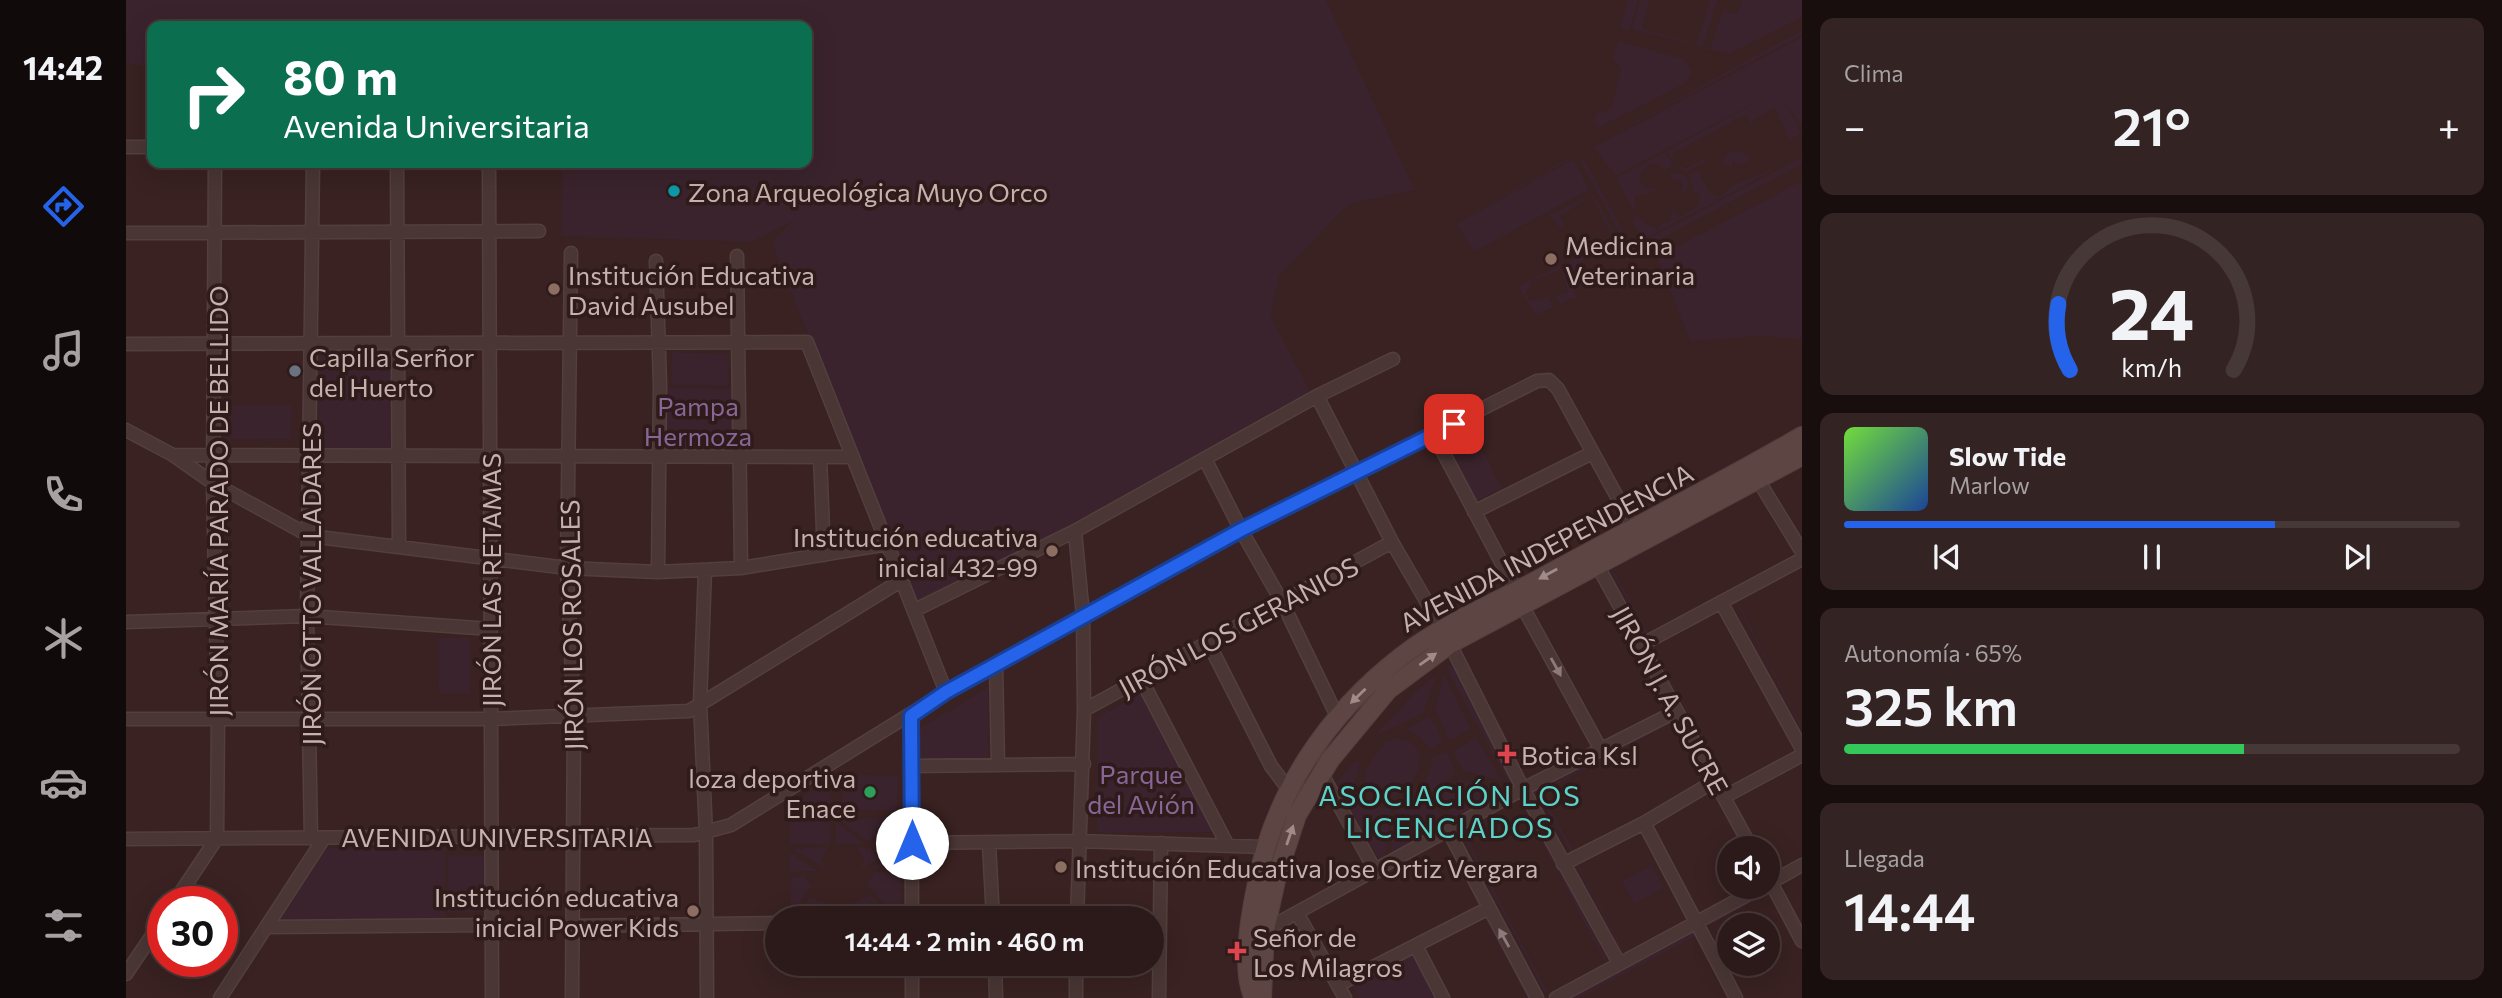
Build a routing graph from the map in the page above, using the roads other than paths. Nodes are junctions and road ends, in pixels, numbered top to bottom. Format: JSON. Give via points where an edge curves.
{"nodes":[{"id":1,"x":147,"y":146,"type":"edge"},
{"id":2,"x":126,"y":147,"type":"edge"},
{"id":3,"x":215,"y":168,"type":"edge"},
{"id":4,"x":313,"y":168,"type":"edge"},
{"id":5,"x":397,"y":168,"type":"edge"},
{"id":6,"x":489,"y":168,"type":"edge"},
{"id":7,"x":312,"y":229,"type":"junction"},
{"id":8,"x":489,"y":229,"type":"junction"},
{"id":9,"x":397,"y":230,"type":"junction"},
{"id":10,"x":215,"y":231,"type":"junction"},
{"id":11,"x":539,"y":231,"type":"dead end"},
{"id":12,"x":126,"y":233,"type":"edge"},
{"id":13,"x":571,"y":253,"type":"dead end"},
{"id":14,"x":737,"y":256,"type":"dead end"},
{"id":15,"x":656,"y":261,"type":"dead end"},
{"id":16,"x":311,"y":342,"type":"junction"},
{"id":17,"x":569,"y":342,"type":"junction"},
{"id":18,"x":216,"y":343,"type":"junction"},
{"id":19,"x":489,"y":343,"type":"junction"},
{"id":20,"x":126,"y":344,"type":"edge"},
{"id":21,"x":399,"y":344,"type":"junction"},
{"id":22,"x":658,"y":344,"type":"junction"},
{"id":23,"x":738,"y":344,"type":"junction"},
{"id":24,"x":1393,"y":359,"type":"dead end"},
{"id":25,"x":1317,"y":396,"type":"junction"},
{"id":26,"x":126,"y":430,"type":"edge"},
{"id":27,"x":1434,"y":435,"type":"junction"},
{"id":28,"x":1802,"y":436,"type":"edge"},
{"id":29,"x":1592,"y":453,"type":"junction"},
{"id":30,"x":173,"y":455,"type":"junction"},
{"id":31,"x":214,"y":455,"type":"junction"},
{"id":32,"x":310,"y":455,"type":"junction"},
{"id":33,"x":400,"y":455,"type":"junction"},
{"id":34,"x":490,"y":455,"type":"junction"},
{"id":35,"x":570,"y":455,"type":"junction"},
{"id":36,"x":1802,"y":456,"type":"edge"},
{"id":37,"x":660,"y":457,"type":"junction"},
{"id":38,"x":740,"y":457,"type":"junction"},
{"id":39,"x":820,"y":457,"type":"junction"},
{"id":40,"x":853,"y":457,"type":"junction"},
{"id":41,"x":1206,"y":458,"type":"junction"},
{"id":42,"x":1356,"y":473,"type":"junction"},
{"id":43,"x":1754,"y":473,"type":"junction"},
{"id":44,"x":213,"y":483,"type":"junction"},
{"id":45,"x":1474,"y":512,"type":"junction"},
{"id":46,"x":1241,"y":530,"type":"junction"},
{"id":47,"x":1075,"y":531,"type":"junction"},
{"id":48,"x":1638,"y":535,"type":"junction"},
{"id":49,"x":310,"y":536,"type":"junction"},
{"id":50,"x":1392,"y":542,"type":"junction"},
{"id":51,"x":888,"y":544,"type":"junction"},
{"id":52,"x":399,"y":547,"type":"junction"},
{"id":53,"x":1802,"y":552,"type":"edge"},
{"id":54,"x":824,"y":555,"type":"junction"},
{"id":55,"x":490,"y":558,"type":"junction"},
{"id":56,"x":1594,"y":559,"type":"junction"},
{"id":57,"x":1802,"y":559,"type":"edge"},
{"id":58,"x":568,"y":568,"type":"junction"},
{"id":59,"x":741,"y":569,"type":"junction"},
{"id":60,"x":705,"y":570,"type":"junction"},
{"id":61,"x":658,"y":572,"type":"junction"},
{"id":62,"x":902,"y":580,"type":"junction"},
{"id":63,"x":1520,"y":599,"type":"junction"},
{"id":64,"x":1282,"y":602,"type":"junction"},
{"id":65,"x":1721,"y":602,"type":"junction"},
{"id":66,"x":915,"y":610,"type":"junction"},
{"id":67,"x":307,"y":616,"type":"junction"},
{"id":68,"x":1083,"y":616,"type":"junction"},
{"id":69,"x":215,"y":617,"type":"junction"},
{"id":70,"x":126,"y":622,"type":"edge"},
{"id":71,"x":491,"y":629,"type":"junction"},
{"id":72,"x":1447,"y":637,"type":"junction"},
{"id":73,"x":1208,"y":642,"type":"junction"},
{"id":74,"x":1641,"y":645,"type":"junction"},
{"id":75,"x":996,"y":664,"type":"junction"},
{"id":76,"x":1140,"y":677,"type":"junction"},
{"id":77,"x":946,"y":692,"type":"junction"},
{"id":78,"x":700,"y":703,"type":"junction"},
{"id":79,"x":1084,"y":710,"type":"junction"},
{"id":80,"x":1676,"y":711,"type":"junction"},
{"id":81,"x":574,"y":716,"type":"junction"},
{"id":82,"x":911,"y":716,"type":"junction"},
{"id":83,"x":1337,"y":716,"type":"junction"},
{"id":84,"x":218,"y":718,"type":"junction"},
{"id":85,"x":126,"y":719,"type":"edge"},
{"id":86,"x":308,"y":719,"type":"junction"},
{"id":87,"x":491,"y":719,"type":"junction"},
{"id":88,"x":1802,"y":749,"type":"edge"},
{"id":89,"x":1601,"y":750,"type":"junction"},
{"id":90,"x":1802,"y":755,"type":"edge"},
{"id":91,"x":1084,"y":764,"type":"junction"},
{"id":92,"x":998,"y":765,"type":"junction"},
{"id":93,"x":911,"y":766,"type":"junction"},
{"id":94,"x":1322,"y":774,"type":"junction"},
{"id":95,"x":1715,"y":781,"type":"junction"},
{"id":96,"x":1523,"y":789,"type":"junction"},
{"id":97,"x":1289,"y":790,"type":"junction"},
{"id":98,"x":1724,"y":797,"type":"junction"},
{"id":99,"x":1644,"y":823,"type":"junction"},
{"id":100,"x":1449,"y":832,"type":"junction"},
{"id":101,"x":706,"y":833,"type":"junction"},
{"id":102,"x":1745,"y":836,"type":"edge"},
{"id":103,"x":492,"y":837,"type":"junction"},
{"id":104,"x":573,"y":837,"type":"junction"},
{"id":105,"x":217,"y":838,"type":"junction"},
{"id":106,"x":318,"y":838,"type":"junction"},
{"id":107,"x":126,"y":839,"type":"edge"},
{"id":108,"x":1079,"y":841,"type":"junction"},
{"id":109,"x":912,"y":843,"type":"junction"},
{"id":110,"x":1161,"y":843,"type":"junction"},
{"id":111,"x":989,"y":844,"type":"junction"},
{"id":112,"x":1227,"y":844,"type":"junction"},
{"id":113,"x":1265,"y":847,"type":"junction"},
{"id":114,"x":1563,"y":864,"type":"junction"},
{"id":115,"x":1802,"y":865,"type":"edge"},
{"id":116,"x":1376,"y":872,"type":"junction"},
{"id":117,"x":1780,"y":876,"type":"edge"},
{"id":118,"x":185,"y":886,"type":"edge"},
{"id":119,"x":1739,"y":899,"type":"edge"},
{"id":120,"x":1777,"y":899,"type":"edge"},
{"id":121,"x":912,"y":906,"type":"edge"},
{"id":122,"x":992,"y":906,"type":"edge"},
{"id":123,"x":1077,"y":906,"type":"edge"},
{"id":124,"x":1487,"y":909,"type":"junction"},
{"id":125,"x":1297,"y":913,"type":"junction"},
{"id":126,"x":765,"y":923,"type":"edge"},
{"id":127,"x":1696,"y":924,"type":"junction"},
{"id":128,"x":492,"y":925,"type":"junction"},
{"id":129,"x":708,"y":925,"type":"junction"},
{"id":130,"x":572,"y":926,"type":"junction"},
{"id":131,"x":267,"y":927,"type":"junction"},
{"id":132,"x":1265,"y":930,"type":"junction"},
{"id":133,"x":1802,"y":941,"type":"edge"},
{"id":134,"x":147,"y":943,"type":"edge"},
{"id":135,"x":1416,"y":946,"type":"junction"},
{"id":136,"x":1619,"y":963,"type":"junction"},
{"id":137,"x":126,"y":974,"type":"edge"},
{"id":138,"x":912,"y":976,"type":"edge"},
{"id":139,"x":995,"y":976,"type":"edge"},
{"id":140,"x":1076,"y":976,"type":"edge"},
{"id":141,"x":1338,"y":985,"type":"junction"},
{"id":142,"x":220,"y":998,"type":"edge"},
{"id":143,"x":492,"y":998,"type":"edge"},
{"id":144,"x":572,"y":998,"type":"edge"},
{"id":145,"x":707,"y":998,"type":"edge"},
{"id":146,"x":912,"y":998,"type":"edge"},
{"id":147,"x":996,"y":998,"type":"edge"},
{"id":148,"x":1076,"y":998,"type":"edge"},
{"id":149,"x":1159,"y":998,"type":"edge"},
{"id":150,"x":1254,"y":998,"type":"edge"},
{"id":151,"x":1262,"y":998,"type":"edge"},
{"id":152,"x":1345,"y":998,"type":"edge"},
{"id":153,"x":1443,"y":998,"type":"edge"},
{"id":154,"x":1537,"y":998,"type":"edge"},
{"id":155,"x":1556,"y":998,"type":"edge"},
{"id":156,"x":1736,"y":998,"type":"edge"}],
"edges":[{"from":1,"to":2,"type":"street"},
{"from":3,"to":10,"type":"street","name":"JIRÓN MARÍA PARADO DE BELLIDO"},
{"from":4,"to":7,"type":"street","name":"JIRÓN OTTO VALLADARES"},
{"from":5,"to":9,"type":"street"},
{"from":6,"to":8,"type":"street","name":"JIRÓN LAS RETAMAS"},
{"from":7,"to":9,"type":"street"},
{"from":7,"to":10,"type":"street"},
{"from":7,"to":16,"type":"street","name":"JIRÓN OTTO VALLADARES"},
{"from":8,"to":9,"type":"street"},
{"from":8,"to":11,"type":"street"},
{"from":8,"to":19,"type":"street","name":"JIRÓN LAS RETAMAS"},
{"from":9,"to":21,"type":"street"},
{"from":10,"to":12,"type":"street"},
{"from":10,"to":18,"type":"street","name":"JIRÓN MARÍA PARADO DE BELLIDO"},
{"from":13,"to":17,"type":"street","name":"JIRÓN LOS ROSALES"},
{"from":14,"to":23,"type":"street"},
{"from":15,"to":22,"type":"street"},
{"from":16,"to":18,"type":"street"},
{"from":16,"to":21,"type":"street"},
{"from":16,"to":32,"type":"street","name":"JIRÓN OTTO VALLADARES"},
{"from":17,"to":19,"type":"street"},
{"from":17,"to":22,"type":"street"},
{"from":17,"to":35,"type":"street","name":"JIRÓN LOS ROSALES"},
{"from":18,"to":20,"type":"street"},
{"from":18,"to":31,"type":"street","name":"JIRÓN MARÍA PARADO DE BELLIDO"},
{"from":19,"to":21,"type":"street"},
{"from":19,"to":34,"type":"street","name":"JIRÓN LAS RETAMAS"},
{"from":21,"to":33,"type":"street"},
{"from":22,"to":23,"type":"street"},
{"from":22,"to":37,"type":"street"},
{"from":23,"to":38,"type":"street"},
{"from":23,"to":40,"type":"street","via":[[807,342]]},
{"from":24,"to":25,"type":"street"},
{"from":25,"to":41,"type":"street"},
{"from":25,"to":42,"type":"street"},
{"from":26,"to":30,"type":"street"},
{"from":27,"to":29,"type":"street","name":"AVENIDA UNIVERSITARIA","via":[[1537,381],[1549,380],[1558,388]]},
{"from":27,"to":42,"type":"street","name":"AVENIDA UNIVERSITARIA"},
{"from":27,"to":45,"type":"street"},
{"from":28,"to":43,"type":"street","name":"AVENIDA INDEPENDENCIA"},
{"from":29,"to":45,"type":"street"},
{"from":29,"to":48,"type":"street"},
{"from":30,"to":31,"type":"street"},
{"from":30,"to":44,"type":"street"},
{"from":31,"to":32,"type":"street"},
{"from":31,"to":44,"type":"street","name":"JIRÓN MARÍA PARADO DE BELLIDO"},
{"from":32,"to":33,"type":"street"},
{"from":32,"to":49,"type":"street","name":"JIRÓN OTTO VALLADARES"},
{"from":33,"to":34,"type":"street"},
{"from":33,"to":52,"type":"street"},
{"from":34,"to":35,"type":"street"},
{"from":34,"to":55,"type":"street","name":"JIRÓN LAS RETAMAS"},
{"from":35,"to":37,"type":"street"},
{"from":35,"to":58,"type":"street","name":"JIRÓN LOS ROSALES"},
{"from":36,"to":43,"type":"street","name":"AVENIDA INDEPENDENCIA"},
{"from":37,"to":38,"type":"street"},
{"from":37,"to":61,"type":"street"},
{"from":38,"to":39,"type":"street"},
{"from":38,"to":59,"type":"street"},
{"from":39,"to":40,"type":"street"},
{"from":39,"to":54,"type":"street"},
{"from":40,"to":51,"type":"street"},
{"from":41,"to":46,"type":"street"},
{"from":41,"to":47,"type":"street"},
{"from":42,"to":46,"type":"street","name":"AVENIDA UNIVERSITARIA"},
{"from":42,"to":50,"type":"street"},
{"from":43,"to":48,"type":"street","name":"AVENIDA INDEPENDENCIA"},
{"from":43,"to":53,"type":"street"},
{"from":44,"to":49,"type":"street"},
{"from":44,"to":69,"type":"street","name":"JIRÓN MARÍA PARADO DE BELLIDO"},
{"from":45,"to":63,"type":"street"},
{"from":46,"to":64,"type":"street"},
{"from":46,"to":68,"type":"street","name":"AVENIDA UNIVERSITARIA"},
{"from":47,"to":66,"type":"street"},
{"from":47,"to":68,"type":"street"},
{"from":48,"to":56,"type":"street","name":"AVENIDA INDEPENDENCIA"},
{"from":49,"to":52,"type":"street"},
{"from":49,"to":67,"type":"street","name":"JIRÓN OTTO VALLADARES"},
{"from":50,"to":64,"type":"street","name":"JIRÓN LOS GERANIOS"},
{"from":50,"to":72,"type":"street"},
{"from":51,"to":54,"type":"street"},
{"from":51,"to":62,"type":"street"},
{"from":52,"to":55,"type":"street"},
{"from":54,"to":59,"type":"street"},
{"from":55,"to":58,"type":"street"},
{"from":55,"to":71,"type":"street","name":"JIRÓN LAS RETAMAS"},
{"from":56,"to":63,"type":"street","name":"AVENIDA INDEPENDENCIA"},
{"from":56,"to":74,"type":"street","name":"JIRÓN J. A. SUCRE"},
{"from":57,"to":65,"type":"street"},
{"from":58,"to":61,"type":"street"},
{"from":58,"to":81,"type":"street","name":"JIRÓN LOS ROSALES"},
{"from":59,"to":60,"type":"street"},
{"from":60,"to":61,"type":"street"},
{"from":60,"to":78,"type":"street"},
{"from":62,"to":66,"type":"street"},
{"from":62,"to":78,"type":"street"},
{"from":63,"to":72,"type":"street","name":"AVENIDA INDEPENDENCIA"},
{"from":63,"to":89,"type":"street","one_way":true},
{"from":64,"to":73,"type":"street","name":"JIRÓN LOS GERANIOS"},
{"from":64,"to":83,"type":"street"},
{"from":65,"to":74,"type":"street"},
{"from":65,"to":88,"type":"street"},
{"from":66,"to":77,"type":"street"},
{"from":67,"to":69,"type":"street"},
{"from":67,"to":71,"type":"street"},
{"from":67,"to":86,"type":"street","name":"JIRÓN OTTO VALLADARES"},
{"from":68,"to":75,"type":"street","name":"AVENIDA UNIVERSITARIA"},
{"from":68,"to":79,"type":"street"},
{"from":69,"to":70,"type":"street"},
{"from":69,"to":84,"type":"street","name":"JIRÓN MARÍA PARADO DE BELLIDO"},
{"from":71,"to":87,"type":"street","name":"JIRÓN LAS RETAMAS"},
{"from":72,"to":83,"type":"street","name":"AVENIDA INDEPENDENCIA","one_way":true,"via":[[1404,654]]},
{"from":94,"to":72,"type":"street","name":"AVENIDA INDEPENDENCIA","one_way":true,"via":[[1388,690]]},
{"from":72,"to":96,"type":"street"},
{"from":73,"to":76,"type":"street","name":"JIRÓN LOS GERANIOS"},
{"from":73,"to":97,"type":"street","via":[[1271,766]]},
{"from":74,"to":80,"type":"street","name":"JIRÓN J. A. SUCRE"},
{"from":75,"to":77,"type":"street","name":"AVENIDA UNIVERSITARIA"},
{"from":75,"to":92,"type":"street"},
{"from":76,"to":79,"type":"street","name":"JIRÓN LOS GERANIOS"},
{"from":76,"to":112,"type":"street"},
{"from":77,"to":82,"type":"street","name":"AVENIDA UNIVERSITARIA"},
{"from":78,"to":81,"type":"street","via":[[689,710]]},
{"from":78,"to":101,"type":"street"},
{"from":79,"to":91,"type":"street"},
{"from":80,"to":89,"type":"street"},
{"from":80,"to":95,"type":"street","name":"JIRÓN J. A. SUCRE"},
{"from":81,"to":87,"type":"street"},
{"from":81,"to":104,"type":"street","name":"JIRÓN LOS ROSALES"},
{"from":82,"to":93,"type":"street"},
{"from":82,"to":101,"type":"street","name":"AVENIDA UNIVERSITARIA","via":[[731,825]]},
{"from":83,"to":97,"type":"street","name":"AVENIDA INDEPENDENCIA","via":[[1310,751]]},
{"from":84,"to":85,"type":"street"},
{"from":84,"to":86,"type":"street"},
{"from":84,"to":105,"type":"street","name":"JIRÓN MARÍA PARADO DE BELLIDO"},
{"from":86,"to":87,"type":"street"},
{"from":86,"to":106,"type":"street","name":"JIRÓN OTTO VALLADARES"},
{"from":87,"to":103,"type":"street","name":"JIRÓN LAS RETAMAS"},
{"from":89,"to":96,"type":"street"},
{"from":90,"to":98,"type":"street"},
{"from":91,"to":92,"type":"street"},
{"from":91,"to":108,"type":"street"},
{"from":92,"to":93,"type":"street"},
{"from":93,"to":109,"type":"street"},
{"from":94,"to":116,"type":"street"},
{"from":132,"to":94,"type":"street","name":"AVENIDA INDEPENDENCIA","one_way":true,"via":[[1297,815]]},
{"from":95,"to":98,"type":"street","name":"JIRÓN J. A. SUCRE"},
{"from":95,"to":99,"type":"street"},
{"from":96,"to":100,"type":"street"},
{"from":96,"to":114,"type":"street"},
{"from":97,"to":113,"type":"street","name":"AVENIDA INDEPENDENCIA"},
{"from":98,"to":102,"type":"street","name":"JIRÓN J. A. SUCRE"},
{"from":99,"to":114,"type":"street"},
{"from":99,"to":127,"type":"street"},
{"from":100,"to":116,"type":"street"},
{"from":100,"to":124,"type":"street"},
{"from":101,"to":104,"type":"street","name":"AVENIDA UNIVERSITARIA"},
{"from":101,"to":129,"type":"street"},
{"from":103,"to":104,"type":"street","name":"AVENIDA UNIVERSITARIA"},
{"from":103,"to":106,"type":"street","name":"AVENIDA UNIVERSITARIA"},
{"from":103,"to":128,"type":"street","name":"JIRÓN LAS RETAMAS"},
{"from":104,"to":130,"type":"street","name":"JIRÓN LOS ROSALES"},
{"from":105,"to":106,"type":"street","name":"AVENIDA UNIVERSITARIA"},
{"from":105,"to":107,"type":"street","name":"AVENIDA UNIVERSITARIA"},
{"from":105,"to":118,"type":"street"},
{"from":106,"to":131,"type":"street"},
{"from":108,"to":110,"type":"street"},
{"from":108,"to":111,"type":"street"},
{"from":108,"to":123,"type":"street"},
{"from":109,"to":111,"type":"street"},
{"from":109,"to":121,"type":"street"},
{"from":110,"to":112,"type":"street"},
{"from":110,"to":149,"type":"street"},
{"from":111,"to":122,"type":"street"},
{"from":112,"to":113,"type":"street"},
{"from":113,"to":150,"type":"street","name":"AVENIDA INDEPENDENCIA","via":[[1250,916],[1248,963]]},
{"from":114,"to":136,"type":"street"},
{"from":115,"to":117,"type":"street"},
{"from":116,"to":125,"type":"street"},
{"from":119,"to":127,"type":"street"},
{"from":120,"to":133,"type":"street"},
{"from":124,"to":135,"type":"street"},
{"from":154,"to":124,"type":"street","one_way":true},
{"from":125,"to":132,"type":"street"},
{"from":125,"to":141,"type":"street"},
{"from":126,"to":129,"type":"street"},
{"from":127,"to":136,"type":"street"},
{"from":127,"to":156,"type":"street"},
{"from":128,"to":131,"type":"street"},
{"from":128,"to":143,"type":"street","name":"JIRÓN LAS RETAMAS"},
{"from":129,"to":130,"type":"street"},
{"from":129,"to":145,"type":"street"},
{"from":130,"to":144,"type":"street","name":"JIRÓN LOS ROSALES"},
{"from":131,"to":142,"type":"street"},
{"from":132,"to":151,"type":"street","name":"AVENIDA INDEPENDENCIA"},
{"from":134,"to":137,"type":"street"},
{"from":135,"to":141,"type":"street"},
{"from":135,"to":153,"type":"street"},
{"from":136,"to":155,"type":"street"},
{"from":138,"to":146,"type":"street"},
{"from":139,"to":147,"type":"street"},
{"from":140,"to":148,"type":"street"},
{"from":141,"to":152,"type":"street"}]}
